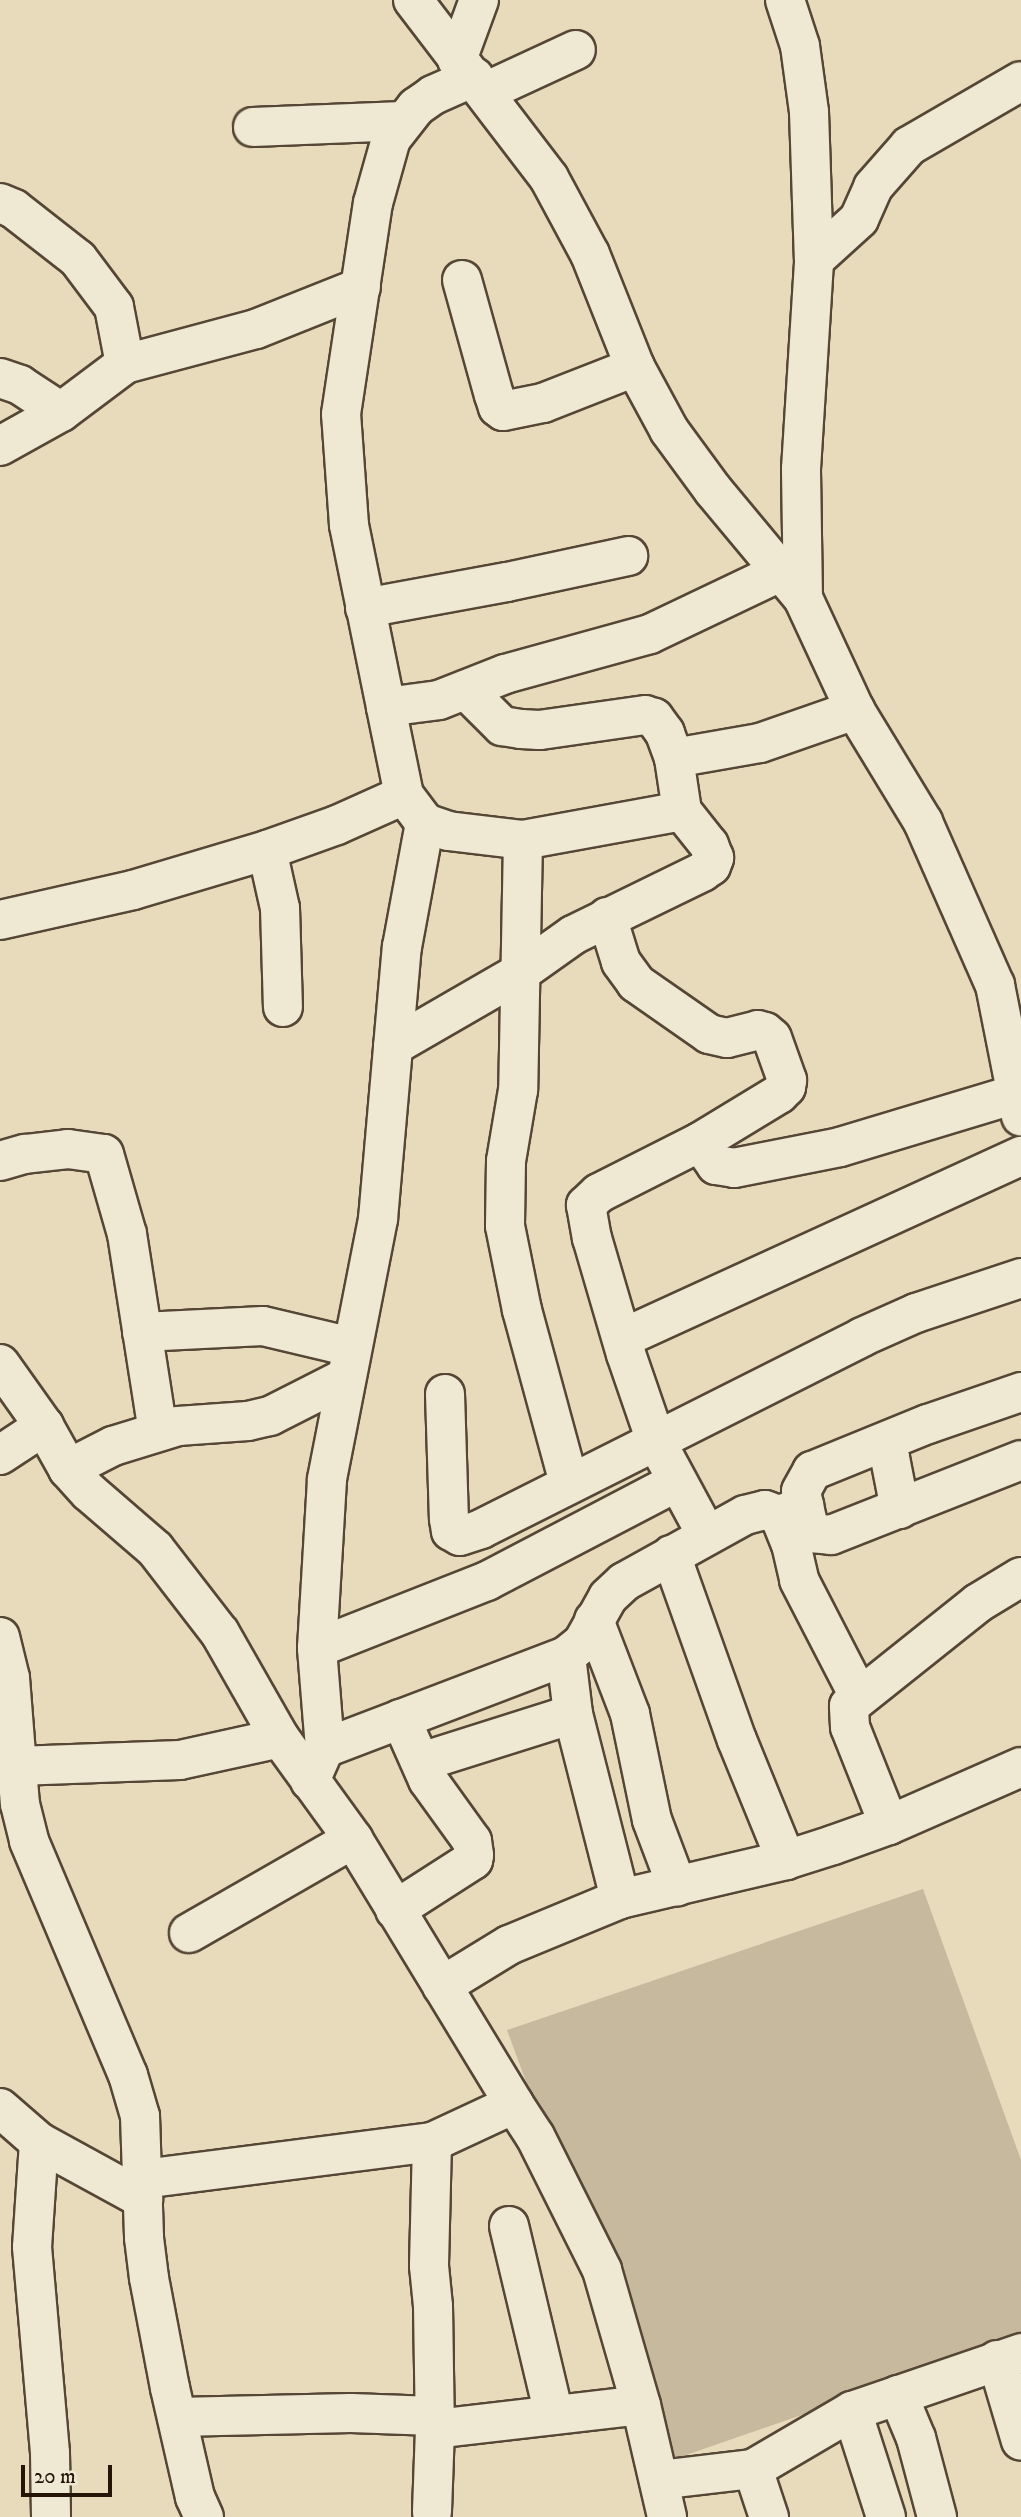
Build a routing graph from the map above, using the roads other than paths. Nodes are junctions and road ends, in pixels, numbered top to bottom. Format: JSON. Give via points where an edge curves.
{"nodes":[{"id":1,"x":413,"y":0,"type":"edge"},
{"id":2,"x":479,"y":0,"type":"edge"},
{"id":3,"x":785,"y":0,"type":"edge"},
{"id":4,"x":576,"y":50,"type":"dead end"},
{"id":5,"x":472,"y":77,"type":"junction"},
{"id":6,"x":1021,"y":80,"type":"edge"},
{"id":7,"x":403,"y":121,"type":"junction"},
{"id":8,"x":253,"y":127,"type":"dead end"},
{"id":9,"x":0,"y":203,"type":"edge"},
{"id":10,"x":814,"y":260,"type":"junction"},
{"id":11,"x":461,"y":280,"type":"dead end"},
{"id":12,"x":361,"y":286,"type":"junction"},
{"id":13,"x":125,"y":364,"type":"junction"},
{"id":14,"x":635,"y":366,"type":"junction"},
{"id":15,"x":0,"y":378,"type":"edge"},
{"id":16,"x":61,"y":412,"type":"junction"},
{"id":17,"x":0,"y":446,"type":"edge"},
{"id":18,"x":628,"y":556,"type":"dead end"},
{"id":19,"x":791,"y":585,"type":"junction"},
{"id":20,"x":366,"y":608,"type":"junction"},
{"id":21,"x":466,"y":690,"type":"junction"},
{"id":22,"x":386,"y":706,"type":"junction"},
{"id":23,"x":855,"y":710,"type":"junction"},
{"id":24,"x":674,"y":758,"type":"junction"},
{"id":25,"x":414,"y":809,"type":"junction"},
{"id":26,"x":682,"y":811,"type":"junction"},
{"id":27,"x":523,"y":840,"type":"junction"},
{"id":28,"x":267,"y":850,"type":"junction"},
{"id":29,"x":607,"y":917,"type":"junction"},
{"id":30,"x":0,"y":920,"type":"edge"},
{"id":31,"x":521,"y":972,"type":"junction"},
{"id":32,"x":1008,"y":984,"type":"edge"},
{"id":33,"x":283,"y":1007,"type":"dead end"},
{"id":34,"x":393,"y":1046,"type":"junction"},
{"id":35,"x":1018,"y":1105,"type":"edge"},
{"id":36,"x":700,"y":1142,"type":"junction"},
{"id":37,"x":1021,"y":1156,"type":"edge"},
{"id":38,"x":0,"y":1161,"type":"edge"},
{"id":39,"x":1021,"y":1278,"type":"edge"},
{"id":40,"x":142,"y":1332,"type":"junction"},
{"id":41,"x":623,"y":1338,"type":"junction"},
{"id":42,"x":348,"y":1362,"type":"junction"},
{"id":43,"x":0,"y":1364,"type":"edge"},
{"id":44,"x":1021,"y":1392,"type":"edge"},
{"id":45,"x":444,"y":1394,"type":"dead end"},
{"id":46,"x":44,"y":1426,"type":"junction"},
{"id":47,"x":158,"y":1432,"type":"junction"},
{"id":48,"x":656,"y":1441,"type":"junction"},
{"id":49,"x":883,"y":1443,"type":"junction"},
{"id":50,"x":0,"y":1455,"type":"edge"},
{"id":51,"x":1021,"y":1460,"type":"edge"},
{"id":52,"x":68,"y":1469,"type":"junction"},
{"id":53,"x":676,"y":1482,"type":"junction"},
{"id":54,"x":569,"y":1483,"type":"junction"},
{"id":55,"x":900,"y":1509,"type":"junction"},
{"id":56,"x":792,"y":1511,"type":"junction"},
{"id":57,"x":706,"y":1534,"type":"junction"},
{"id":58,"x":671,"y":1555,"type":"junction"},
{"id":59,"x":1021,"y":1577,"type":"edge"},
{"id":60,"x":594,"y":1620,"type":"junction"},
{"id":61,"x":0,"y":1637,"type":"edge"},
{"id":62,"x":317,"y":1648,"type":"junction"},
{"id":63,"x":566,"y":1656,"type":"junction"},
{"id":64,"x":859,"y":1696,"type":"junction"},
{"id":65,"x":573,"y":1714,"type":"junction"},
{"id":66,"x":401,"y":1719,"type":"junction"},
{"id":67,"x":280,"y":1738,"type":"junction"},
{"id":68,"x":11,"y":1756,"type":"edge"},
{"id":69,"x":421,"y":1762,"type":"junction"},
{"id":70,"x":318,"y":1764,"type":"junction"},
{"id":71,"x":1021,"y":1767,"type":"edge"},
{"id":72,"x":889,"y":1825,"type":"junction"},
{"id":73,"x":354,"y":1839,"type":"junction"},
{"id":74,"x":786,"y":1860,"type":"junction"},
{"id":75,"x":677,"y":1886,"type":"junction"},
{"id":76,"x":620,"y":1899,"type":"junction"},
{"id":77,"x":395,"y":1910,"type":"junction"},
{"id":78,"x":189,"y":1933,"type":"dead end"},
{"id":79,"x":442,"y":1986,"type":"junction"},
{"id":80,"x":514,"y":2104,"type":"junction"},
{"id":81,"x":0,"y":2108,"type":"edge"},
{"id":82,"x":39,"y":2142,"type":"junction"},
{"id":83,"x":432,"y":2143,"type":"junction"},
{"id":84,"x":143,"y":2189,"type":"junction"},
{"id":85,"x":509,"y":2226,"type":"dead end"},
{"id":86,"x":1009,"y":2356,"type":"edge"},
{"id":87,"x":898,"y":2395,"type":"junction"},
{"id":88,"x":641,"y":2405,"type":"junction"},
{"id":89,"x":852,"y":2411,"type":"junction"},
{"id":90,"x":554,"y":2415,"type":"junction"},
{"id":91,"x":177,"y":2417,"type":"junction"},
{"id":92,"x":435,"y":2423,"type":"junction"},
{"id":93,"x":1021,"y":2441,"type":"edge"},
{"id":94,"x":753,"y":2469,"type":"junction"},
{"id":95,"x":659,"y":2480,"type":"junction"},
{"id":96,"x":432,"y":2512,"type":"dead end"},
{"id":97,"x":51,"y":2517,"type":"edge"},
{"id":98,"x":204,"y":2517,"type":"edge"},
{"id":99,"x":667,"y":2517,"type":"edge"},
{"id":100,"x":769,"y":2517,"type":"edge"},
{"id":101,"x":886,"y":2517,"type":"edge"},
{"id":102,"x":937,"y":2517,"type":"edge"}],
"edges":[{"from":1,"to":5,"type":"street"},
{"from":2,"to":5,"type":"street"},
{"from":3,"to":10,"type":"street","via":[[800,46],[809,112]]},
{"from":4,"to":5,"type":"street"},
{"from":5,"to":7,"type":"street","via":[[432,95]]},
{"from":5,"to":14,"type":"street","via":[[549,178],[590,254]]},
{"from":6,"to":10,"type":"street","via":[[909,146],[873,187],[859,219]]},
{"from":7,"to":8,"type":"street"},
{"from":7,"to":12,"type":"street","via":[[391,139],[381,170]]},
{"from":9,"to":13,"type":"street","via":[[78,259],[114,307]]},
{"from":10,"to":19,"type":"street"},
{"from":11,"to":14,"type":"street","via":[[478,345],[503,411],[543,403]]},
{"from":12,"to":13,"type":"street","via":[[256,329]]},
{"from":12,"to":20,"type":"street","via":[[341,414],[349,525]]},
{"from":13,"to":16,"type":"street"},
{"from":14,"to":19,"type":"street","via":[[669,430]]},
{"from":15,"to":16,"type":"street","via":[[20,385]]},
{"from":16,"to":17,"type":"street"},
{"from":18,"to":20,"type":"street"},
{"from":19,"to":21,"type":"street"},
{"from":19,"to":23,"type":"street"},
{"from":20,"to":22,"type":"street"},
{"from":21,"to":22,"type":"street","via":[[439,700]]},
{"from":21,"to":24,"type":"street","via":[[502,726],[521,729],[650,716],[665,733]]},
{"from":22,"to":25,"type":"street"},
{"from":23,"to":24,"type":"street","via":[[760,743]]},
{"from":23,"to":32,"type":"street","via":[[923,822]]},
{"from":24,"to":26,"type":"street"},
{"from":25,"to":27,"type":"street","via":[[448,831]]},
{"from":25,"to":28,"type":"street","via":[[337,825]]},
{"from":25,"to":34,"type":"street"},
{"from":26,"to":27,"type":"street"},
{"from":26,"to":29,"type":"street","via":[[713,852],[713,863]]},
{"from":27,"to":31,"type":"street"},
{"from":28,"to":30,"type":"street","via":[[133,891]]},
{"from":28,"to":33,"type":"street","via":[[280,908]]},
{"from":29,"to":31,"type":"street","via":[[547,951]]},
{"from":29,"to":36,"type":"street","via":[[621,962],[636,983],[709,1034],[727,1038],[758,1030],[772,1038],[786,1087]]},
{"from":31,"to":34,"type":"street"},
{"from":31,"to":54,"type":"street","via":[[518,1090],[506,1161],[505,1226],[522,1310]]},
{"from":32,"to":35,"type":"street"},
{"from":34,"to":42,"type":"street","via":[[378,1219]]},
{"from":35,"to":36,"type":"street","via":[[734,1168],[716,1165]]},
{"from":36,"to":41,"type":"street","via":[[599,1193],[586,1205]]},
{"from":37,"to":41,"type":"street"},
{"from":38,"to":40,"type":"street","via":[[68,1149],[104,1154],[127,1234]]},
{"from":39,"to":48,"type":"street","via":[[916,1313],[862,1337]]},
{"from":40,"to":42,"type":"street","via":[[263,1325]]},
{"from":40,"to":47,"type":"street"},
{"from":41,"to":48,"type":"street"},
{"from":42,"to":47,"type":"street","via":[[271,1416]]},
{"from":42,"to":62,"type":"street","via":[[327,1479]]},
{"from":43,"to":46,"type":"street"},
{"from":44,"to":49,"type":"street"},
{"from":45,"to":54,"type":"street","via":[[449,1519],[454,1534],[463,1536],[481,1529]]},
{"from":46,"to":50,"type":"street"},
{"from":46,"to":52,"type":"street"},
{"from":47,"to":52,"type":"street","via":[[113,1446]]},
{"from":48,"to":53,"type":"street"},
{"from":48,"to":54,"type":"street"},
{"from":49,"to":55,"type":"street"},
{"from":49,"to":56,"type":"street","via":[[812,1471]]},
{"from":51,"to":55,"type":"street"},
{"from":52,"to":67,"type":"street","via":[[155,1549],[188,1589],[220,1633]]},
{"from":53,"to":57,"type":"street"},
{"from":53,"to":62,"type":"street","via":[[487,1581]]},
{"from":55,"to":56,"type":"street","via":[[822,1536],[810,1532]]},
{"from":56,"to":57,"type":"street","via":[[745,1515]]},
{"from":56,"to":64,"type":"street","via":[[791,1544],[799,1580]]},
{"from":57,"to":58,"type":"street"},
{"from":58,"to":60,"type":"street","via":[[624,1582]]},
{"from":58,"to":74,"type":"street","via":[[737,1740]]},
{"from":59,"to":64,"type":"street","via":[[978,1603]]},
{"from":60,"to":63,"type":"street","via":[[583,1642]]},
{"from":60,"to":75,"type":"street","via":[[622,1689],[652,1820]]},
{"from":61,"to":68,"type":"street","via":[[10,1678]]},
{"from":62,"to":70,"type":"street"},
{"from":63,"to":65,"type":"street"},
{"from":63,"to":66,"type":"street"},
{"from":64,"to":72,"type":"street","via":[[848,1710],[850,1727]]},
{"from":65,"to":69,"type":"street"},
{"from":65,"to":76,"type":"street"},
{"from":66,"to":69,"type":"street"},
{"from":66,"to":70,"type":"street"},
{"from":67,"to":68,"type":"street","via":[[180,1760]]},
{"from":67,"to":70,"type":"street"},
{"from":68,"to":84,"type":"street","via":[[29,1841],[128,2075],[140,2116]]},
{"from":69,"to":77,"type":"street","via":[[428,1780],[471,1841],[474,1855],[473,1860]]},
{"from":70,"to":73,"type":"street"},
{"from":71,"to":72,"type":"street"},
{"from":72,"to":74,"type":"street"},
{"from":73,"to":77,"type":"street"},
{"from":73,"to":78,"type":"street"},
{"from":74,"to":75,"type":"street"},
{"from":75,"to":76,"type":"street"},
{"from":76,"to":79,"type":"street","via":[[509,1945]]},
{"from":77,"to":79,"type":"street"},
{"from":79,"to":80,"type":"street"},
{"from":80,"to":83,"type":"street"},
{"from":80,"to":88,"type":"street","via":[[535,2136],[601,2270]]},
{"from":81,"to":82,"type":"street"},
{"from":82,"to":84,"type":"street"},
{"from":82,"to":97,"type":"street","via":[[32,2247]]},
{"from":83,"to":84,"type":"street"},
{"from":83,"to":92,"type":"street","via":[[429,2266]]},
{"from":84,"to":91,"type":"street","via":[[149,2278]]},
{"from":85,"to":90,"type":"street"},
{"from":86,"to":87,"type":"street"},
{"from":86,"to":93,"type":"street"},
{"from":87,"to":89,"type":"street"},
{"from":87,"to":102,"type":"street","via":[[916,2438]]},
{"from":88,"to":90,"type":"street"},
{"from":88,"to":95,"type":"street"},
{"from":89,"to":94,"type":"street"},
{"from":89,"to":101,"type":"street"},
{"from":90,"to":92,"type":"street"},
{"from":91,"to":92,"type":"street","via":[[351,2413]]},
{"from":91,"to":98,"type":"street"},
{"from":92,"to":96,"type":"street"},
{"from":94,"to":95,"type":"street"},
{"from":94,"to":100,"type":"street"},
{"from":95,"to":99,"type":"street"}]}
